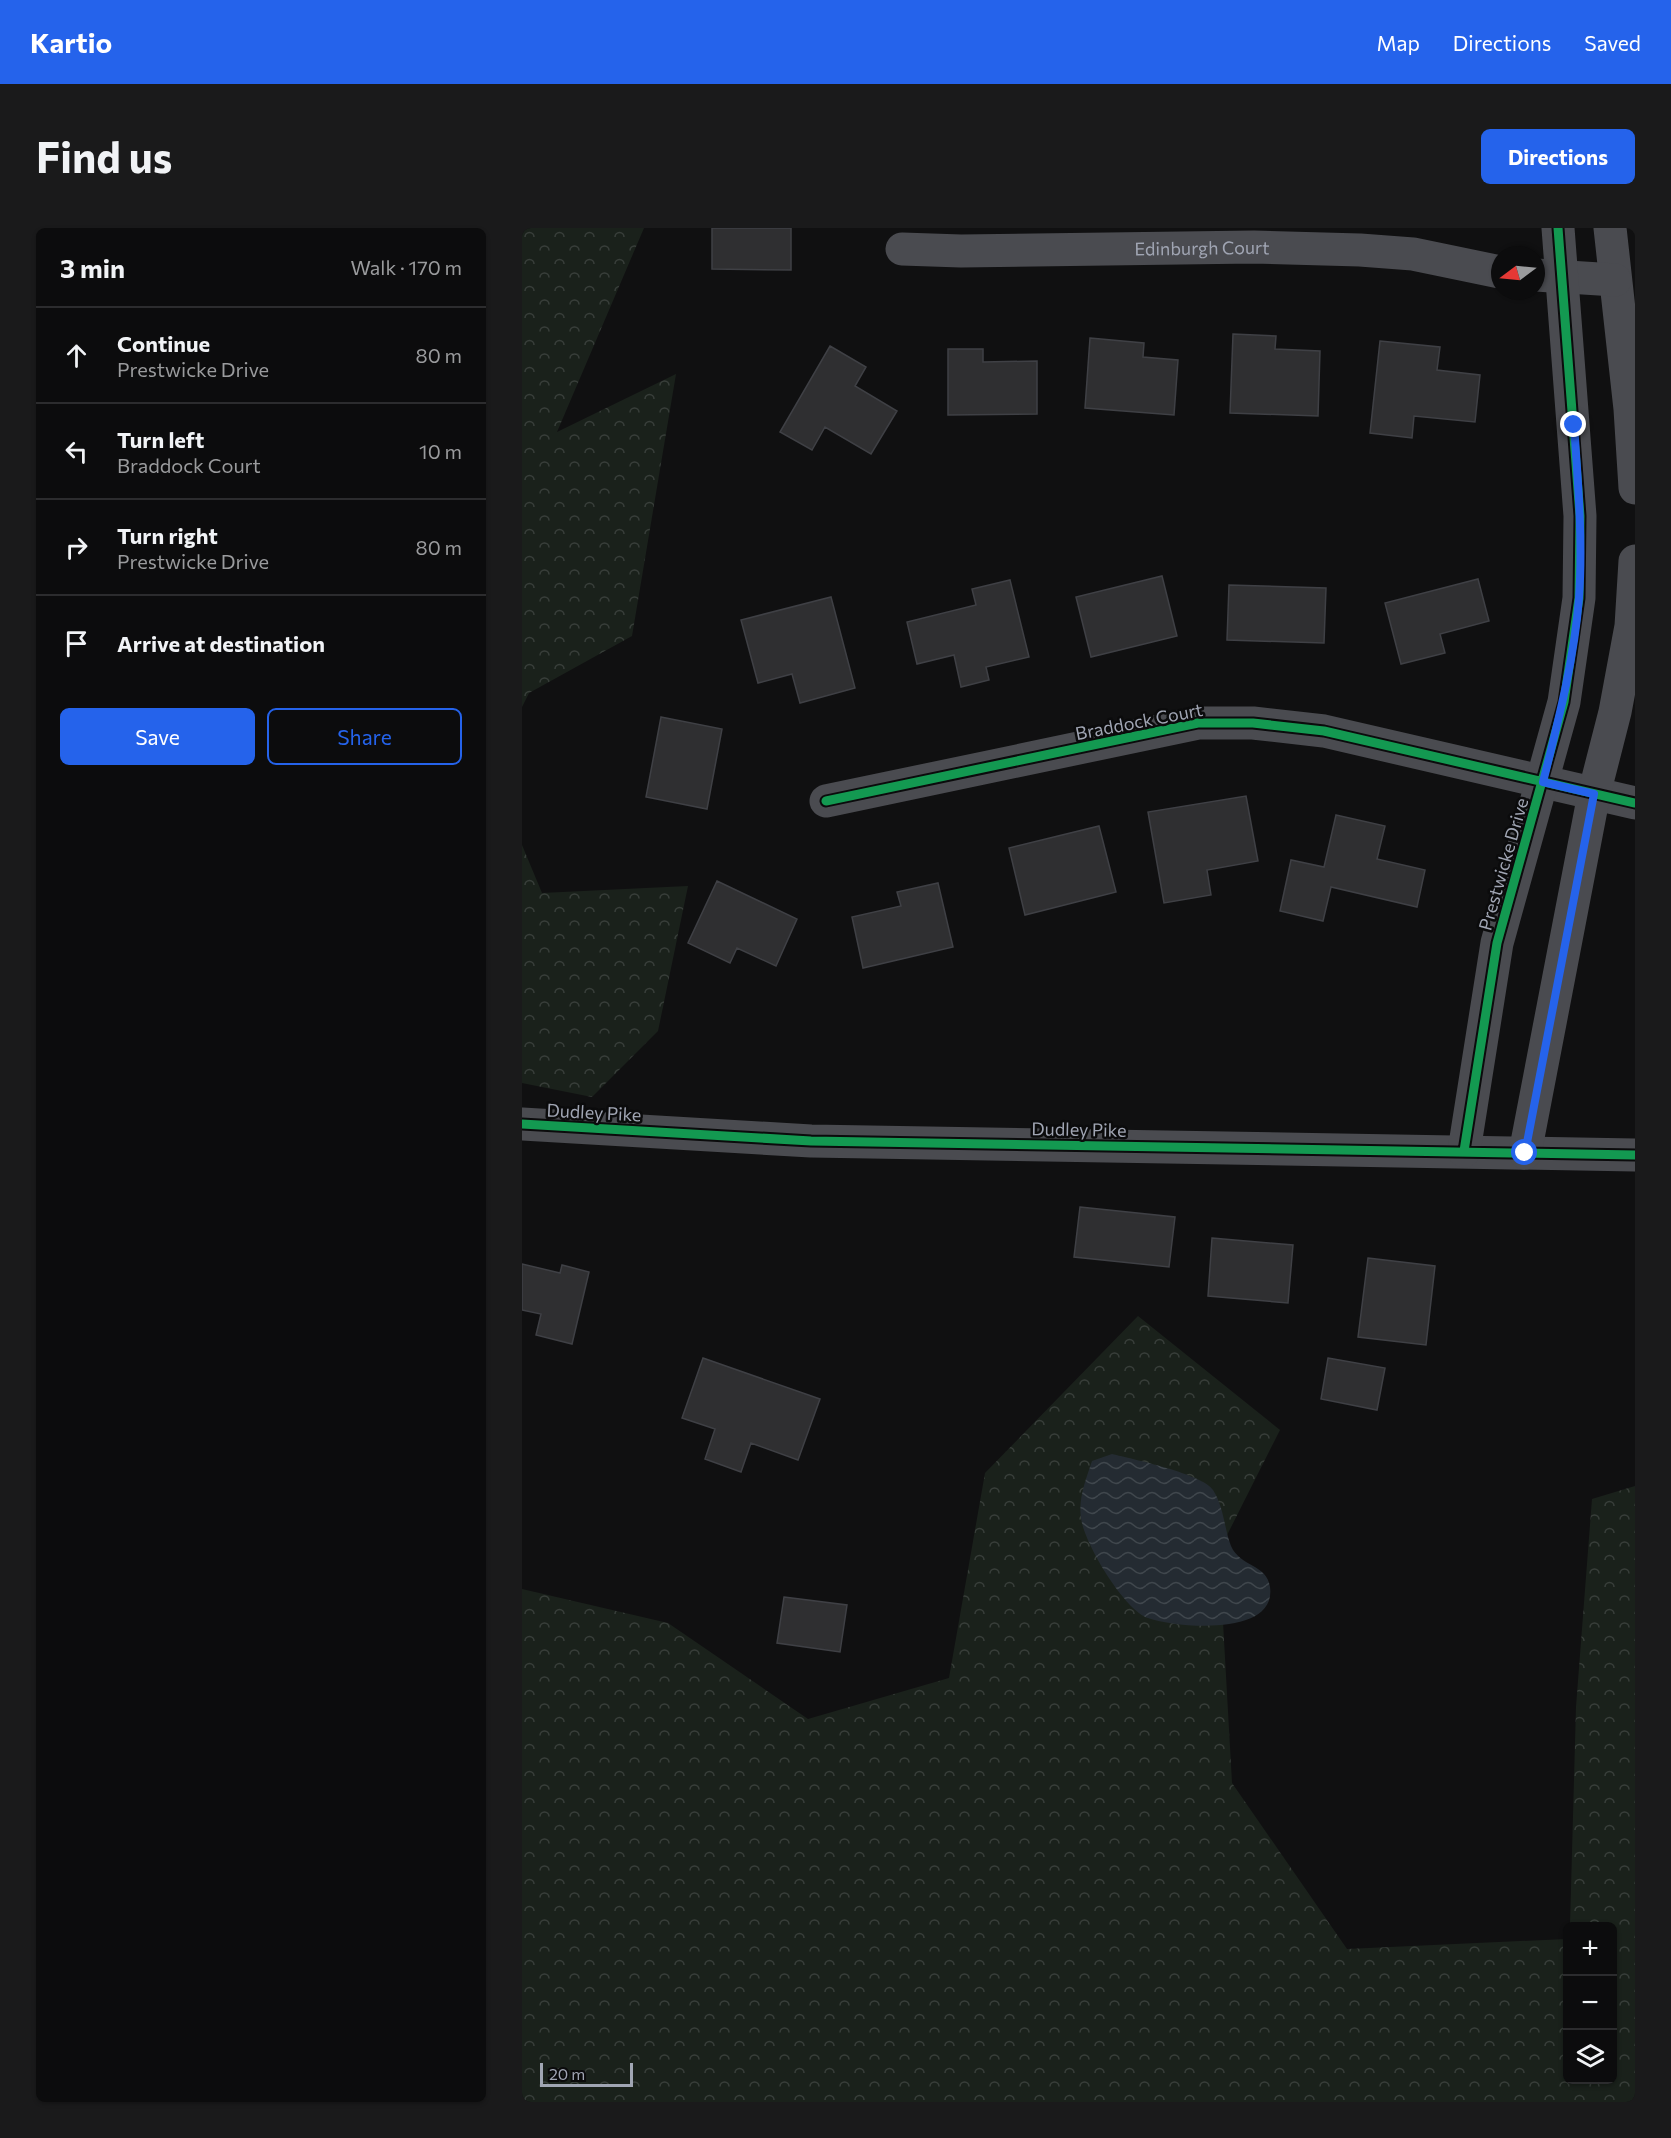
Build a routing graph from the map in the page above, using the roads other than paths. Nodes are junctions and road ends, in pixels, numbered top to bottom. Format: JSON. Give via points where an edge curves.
{"nodes":[{"id":1,"x":1558,"y":228,"type":"edge"},
{"id":2,"x":1610,"y":228,"type":"edge"},
{"id":3,"x":902,"y":249,"type":"dead end"},
{"id":4,"x":1491,"y":270,"type":"edge"},
{"id":5,"x":1549,"y":276,"type":"edge"},
{"id":6,"x":1615,"y":280,"type":"junction"},
{"id":7,"x":1635,"y":488,"type":"edge"},
{"id":8,"x":1635,"y":561,"type":"edge"},
{"id":9,"x":1543,"y":782,"type":"junction"},
{"id":10,"x":1594,"y":794,"type":"junction"},
{"id":11,"x":826,"y":801,"type":"dead end"},
{"id":12,"x":1635,"y":803,"type":"edge"},
{"id":13,"x":522,"y":1124,"type":"edge"},
{"id":14,"x":1464,"y":1151,"type":"junction"},
{"id":15,"x":1525,"y":1153,"type":"junction"},
{"id":16,"x":1635,"y":1155,"type":"edge"}],
"edges":[{"from":1,"to":5,"type":"street","name":"Prestwicke Drive"},
{"from":2,"to":6,"type":"street"},
{"from":3,"to":4,"type":"street","name":"Edinburgh Court","via":[[1360,250],[1413,254]]},
{"from":5,"to":6,"type":"street"},
{"from":5,"to":9,"type":"street","name":"Prestwicke Drive","via":[[1580,516],[1579,598],[1564,702]]},
{"from":6,"to":7,"type":"street"},
{"from":8,"to":10,"type":"street","via":[[1630,626],[1615,712]]},
{"from":9,"to":10,"type":"street","name":"Braddock Court"},
{"from":9,"to":11,"type":"street","name":"Braddock Court","via":[[1324,731],[1253,723],[1198,723]]},
{"from":9,"to":14,"type":"street","name":"Prestwicke Drive","via":[[1497,943]]},
{"from":10,"to":12,"type":"street","name":"Braddock Court"},
{"from":10,"to":15,"type":"street"},
{"from":13,"to":14,"type":"street","name":"Dudley Pike","via":[[811,1141]]},
{"from":14,"to":15,"type":"street","name":"Dudley Pike"},
{"from":15,"to":16,"type":"street","name":"Dudley Pike"}]}
